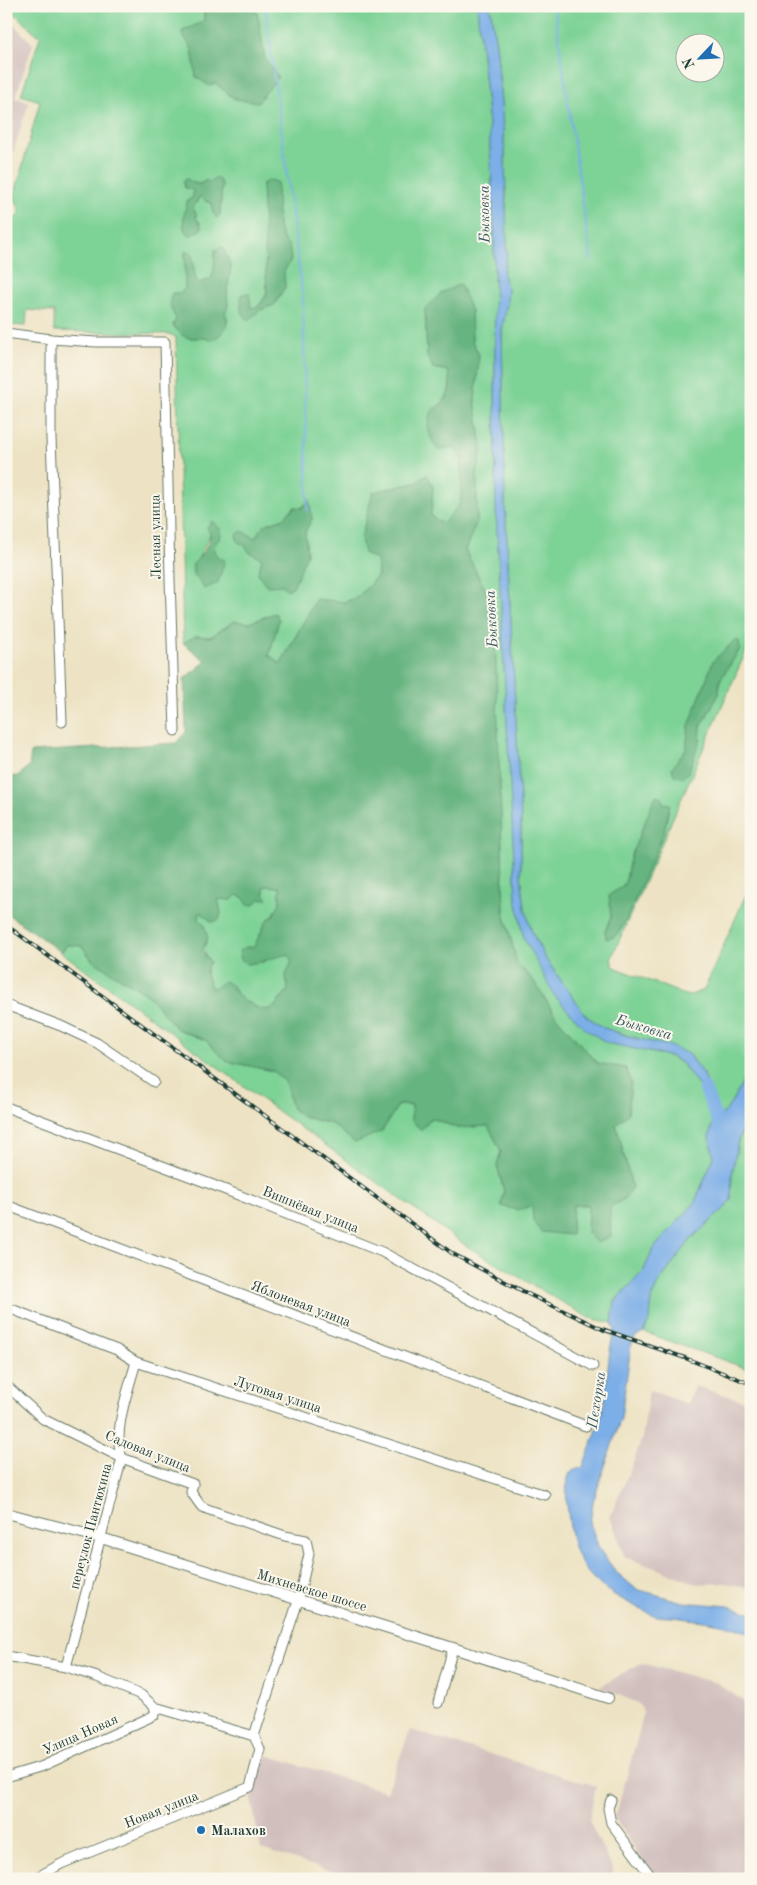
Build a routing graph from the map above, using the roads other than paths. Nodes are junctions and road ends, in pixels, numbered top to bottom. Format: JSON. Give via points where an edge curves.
{"nodes":[{"id":1,"x":6,"y":333,"type":"edge"},
{"id":2,"x":52,"y":339,"type":"junction"},
{"id":3,"x":62,"y":722,"type":"dead end"},
{"id":4,"x":175,"y":731,"type":"dead end"},
{"id":5,"x":6,"y":1005,"type":"edge"},
{"id":6,"x":154,"y":1082,"type":"dead end"},
{"id":7,"x":6,"y":1107,"type":"edge"},
{"id":8,"x":6,"y":1205,"type":"edge"},
{"id":9,"x":6,"y":1307,"type":"edge"},
{"id":10,"x":136,"y":1362,"type":"junction"},
{"id":11,"x":593,"y":1366,"type":"dead end"},
{"id":12,"x":6,"y":1385,"type":"edge"},
{"id":13,"x":586,"y":1426,"type":"dead end"},
{"id":14,"x":122,"y":1458,"type":"junction"},
{"id":15,"x":545,"y":1495,"type":"dead end"},
{"id":16,"x":6,"y":1512,"type":"edge"},
{"id":17,"x":100,"y":1538,"type":"junction"},
{"id":18,"x":298,"y":1600,"type":"junction"},
{"id":19,"x":453,"y":1648,"type":"junction"},
{"id":20,"x":6,"y":1656,"type":"edge"},
{"id":21,"x":66,"y":1667,"type":"junction"},
{"id":22,"x":608,"y":1698,"type":"dead end"},
{"id":23,"x":438,"y":1703,"type":"dead end"},
{"id":24,"x":155,"y":1707,"type":"junction"},
{"id":25,"x":254,"y":1736,"type":"junction"},
{"id":26,"x":6,"y":1777,"type":"edge"},
{"id":27,"x":610,"y":1800,"type":"dead end"},
{"id":28,"x":6,"y":1876,"type":"edge"},
{"id":29,"x":23,"y":1879,"type":"edge"},
{"id":30,"x":34,"y":1879,"type":"edge"},
{"id":31,"x":653,"y":1879,"type":"edge"}],
"edges":[{"from":1,"to":2,"type":"street"},
{"from":2,"to":3,"type":"street","via":[[51,438]]},
{"from":2,"to":4,"type":"street","name":"Лесная улица","via":[[165,342]]},
{"from":5,"to":6,"type":"street","via":[[97,1043]]},
{"from":7,"to":11,"type":"street","name":"Вишнёвая улица","via":[[382,1252]]},
{"from":8,"to":13,"type":"street","name":"Яблоневая улица"},
{"from":9,"to":10,"type":"street","name":"Луговая улица","via":[[116,1350]]},
{"from":10,"to":14,"type":"street","name":"переулок Пантюхина","via":[[119,1434]]},
{"from":10,"to":15,"type":"street","name":"Луговая улица"},
{"from":12,"to":14,"type":"street","name":"Садовая улица","via":[[43,1419]]},
{"from":14,"to":17,"type":"street","name":"переулок Пантюхина"},
{"from":14,"to":18,"type":"street","name":"Садовая улица","via":[[193,1484],[192,1492],[201,1506],[207,1509],[306,1540],[309,1554]]},
{"from":16,"to":17,"type":"street","name":"Михневское шоссе"},
{"from":17,"to":18,"type":"street","name":"Михневское шоссе"},
{"from":17,"to":21,"type":"street","name":"переулок Пантюхина"},
{"from":18,"to":19,"type":"street","name":"Михневское шоссе"},
{"from":18,"to":25,"type":"street"},
{"from":19,"to":22,"type":"street","name":"Михневское шоссе"},
{"from":19,"to":23,"type":"street"},
{"from":20,"to":21,"type":"street"},
{"from":21,"to":24,"type":"street","via":[[140,1695]]},
{"from":24,"to":25,"type":"street"},
{"from":24,"to":26,"type":"street","name":"Улица Новая","via":[[155,1715],[43,1766]]},
{"from":25,"to":30,"type":"street","name":"Новая улица","via":[[260,1749],[250,1787],[61,1864]]},
{"from":27,"to":31,"type":"street","via":[[611,1823]]},
{"from":28,"to":29,"type":"street"}]}
